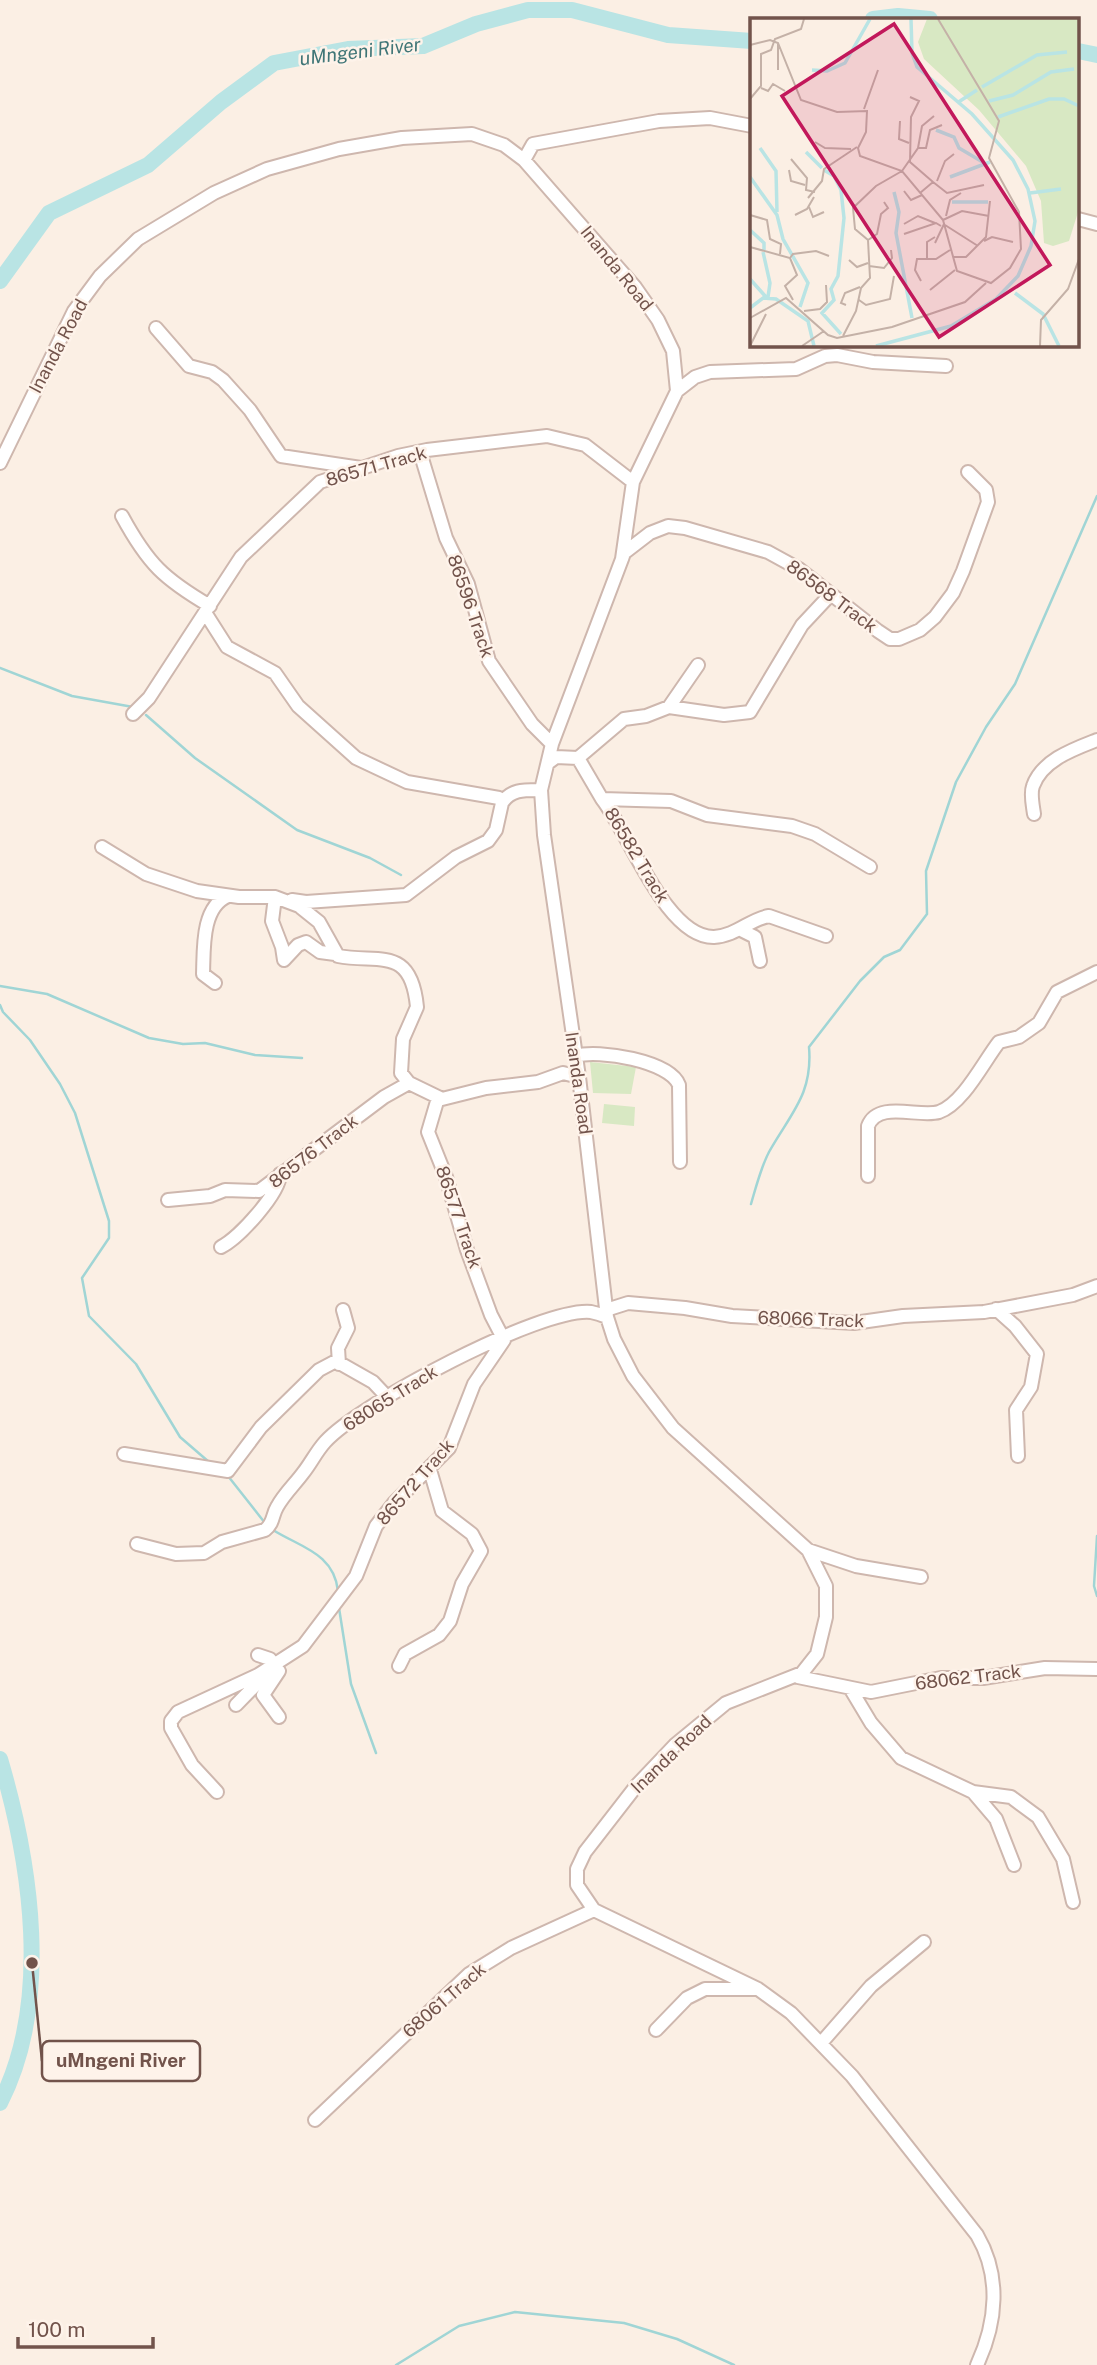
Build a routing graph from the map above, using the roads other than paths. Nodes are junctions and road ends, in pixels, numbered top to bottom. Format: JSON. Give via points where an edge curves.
{"nodes":[{"id":1,"x":750,"y":125,"type":"edge"},
{"id":2,"x":524,"y":160,"type":"junction"},
{"id":3,"x":156,"y":328,"type":"dead end"},
{"id":4,"x":946,"y":366,"type":"dead end"},
{"id":5,"x":677,"y":391,"type":"junction"},
{"id":6,"x":420,"y":452,"type":"junction"},
{"id":7,"x":0,"y":463,"type":"edge"},
{"id":8,"x":361,"y":468,"type":"junction"},
{"id":9,"x":968,"y":472,"type":"dead end"},
{"id":10,"x":633,"y":482,"type":"junction"},
{"id":11,"x":122,"y":516,"type":"dead end"},
{"id":12,"x":622,"y":559,"type":"junction"},
{"id":13,"x":831,"y":594,"type":"junction"},
{"id":14,"x":208,"y":610,"type":"junction"},
{"id":15,"x":196,"y":628,"type":"junction"},
{"id":16,"x":223,"y":641,"type":"junction"},
{"id":17,"x":698,"y":665,"type":"dead end"},
{"id":18,"x":669,"y":707,"type":"junction"},
{"id":19,"x":133,"y":714,"type":"dead end"},
{"id":20,"x":1097,"y":740,"type":"edge"},
{"id":21,"x":552,"y":744,"type":"junction"},
{"id":22,"x":578,"y":758,"type":"junction"},
{"id":23,"x":548,"y":763,"type":"junction"},
{"id":24,"x":541,"y":790,"type":"junction"},
{"id":25,"x":602,"y":799,"type":"junction"},
{"id":26,"x":502,"y":803,"type":"junction"},
{"id":27,"x":1034,"y":814,"type":"dead end"},
{"id":28,"x":102,"y":847,"type":"dead end"},
{"id":29,"x":870,"y":867,"type":"dead end"},
{"id":30,"x":228,"y":896,"type":"junction"},
{"id":31,"x":279,"y":899,"type":"junction"},
{"id":32,"x":741,"y":930,"type":"junction"},
{"id":33,"x":825,"y":936,"type":"dead end"},
{"id":34,"x":335,"y":954,"type":"junction"},
{"id":35,"x":760,"y":961,"type":"dead end"},
{"id":36,"x":1097,"y":972,"type":"edge"},
{"id":37,"x":215,"y":983,"type":"dead end"},
{"id":38,"x":576,"y":1056,"type":"junction"},
{"id":39,"x":579,"y":1077,"type":"junction"},
{"id":40,"x":409,"y":1083,"type":"junction"},
{"id":41,"x":438,"y":1098,"type":"junction"},
{"id":42,"x":680,"y":1162,"type":"dead end"},
{"id":43,"x":280,"y":1174,"type":"junction"},
{"id":44,"x":868,"y":1176,"type":"dead end"},
{"id":45,"x":169,"y":1200,"type":"dead end"},
{"id":46,"x":221,"y":1247,"type":"dead end"},
{"id":47,"x":1097,"y":1286,"type":"edge"},
{"id":48,"x":996,"y":1309,"type":"junction"},
{"id":49,"x":343,"y":1310,"type":"dead end"},
{"id":50,"x":606,"y":1314,"type":"junction"},
{"id":51,"x":504,"y":1335,"type":"junction"},
{"id":52,"x":339,"y":1364,"type":"junction"},
{"id":53,"x":388,"y":1398,"type":"junction"},
{"id":54,"x":124,"y":1454,"type":"dead end"},
{"id":55,"x":1018,"y":1456,"type":"dead end"},
{"id":56,"x":430,"y":1470,"type":"junction"},
{"id":57,"x":137,"y":1544,"type":"dead end"},
{"id":58,"x":808,"y":1550,"type":"junction"},
{"id":59,"x":921,"y":1577,"type":"dead end"},
{"id":60,"x":258,"y":1655,"type":"dead end"},
{"id":61,"x":290,"y":1658,"type":"junction"},
{"id":62,"x":275,"y":1665,"type":"junction"},
{"id":63,"x":399,"y":1666,"type":"dead end"},
{"id":64,"x":1097,"y":1668,"type":"edge"},
{"id":65,"x":798,"y":1677,"type":"junction"},
{"id":66,"x":850,"y":1688,"type":"junction"},
{"id":67,"x":236,"y":1704,"type":"dead end"},
{"id":68,"x":279,"y":1717,"type":"dead end"},
{"id":69,"x":217,"y":1792,"type":"dead end"},
{"id":70,"x":973,"y":1792,"type":"junction"},
{"id":71,"x":1014,"y":1865,"type":"dead end"},
{"id":72,"x":1073,"y":1902,"type":"dead end"},
{"id":73,"x":594,"y":1910,"type":"junction"},
{"id":74,"x":924,"y":1942,"type":"dead end"},
{"id":75,"x":758,"y":1989,"type":"junction"},
{"id":76,"x":656,"y":2030,"type":"dead end"},
{"id":77,"x":822,"y":2042,"type":"junction"},
{"id":78,"x":315,"y":2120,"type":"dead end"},
{"id":79,"x":977,"y":2365,"type":"edge"}],
"edges":[{"from":1,"to":2,"type":"street","via":[[710,118],[621,126],[533,144]]},
{"from":2,"to":5,"type":"street","name":"Inanda Road","via":[[606,252],[658,320],[673,351]]},
{"from":2,"to":7,"type":"street","name":"Inanda Road","via":[[482,136],[402,138],[267,169],[176,214],[138,239],[88,292],[52,352]]},
{"from":3,"to":8,"type":"street","via":[[189,366],[223,380],[281,456]]},
{"from":4,"to":5,"type":"street","via":[[825,356],[796,369],[710,372]]},
{"from":5,"to":10,"type":"street","name":"Inanda Road"},
{"from":6,"to":8,"type":"street","name":"86571 Track"},
{"from":6,"to":10,"type":"street","name":"86571 Track","via":[[528,436],[560,437],[585,445]]},
{"from":6,"to":21,"type":"street","name":"86596 Track","via":[[446,538],[468,584],[489,661],[532,724]]},
{"from":8,"to":14,"type":"street","name":"86571 Track","via":[[307,491],[241,557]]},
{"from":9,"to":13,"type":"street","name":"86568 Track","via":[[986,490],[988,502],[953,593],[920,630],[890,639]]},
{"from":10,"to":12,"type":"street","name":"Inanda Road"},
{"from":11,"to":14,"type":"street","via":[[165,578]]},
{"from":12,"to":13,"type":"street","name":"86568 Track","via":[[658,529],[685,528],[779,556]]},
{"from":12,"to":21,"type":"street","name":"Inanda Road"},
{"from":13,"to":18,"type":"street","via":[[802,625],[750,712],[724,715]]},
{"from":14,"to":15,"type":"street","name":"86571 Track"},
{"from":14,"to":16,"type":"street"},
{"from":15,"to":16,"type":"street"},
{"from":15,"to":19,"type":"street","name":"86571 Track"},
{"from":16,"to":26,"type":"street","via":[[275,673],[304,712],[371,767],[407,782],[499,798]]},
{"from":17,"to":18,"type":"street"},
{"from":18,"to":22,"type":"street","via":[[624,719]]},
{"from":20,"to":27,"type":"street","via":[[1060,756],[1037,779],[1032,790]]},
{"from":21,"to":23,"type":"street","name":"Inanda Road"},
{"from":22,"to":23,"type":"street","via":[[556,757]]},
{"from":22,"to":25,"type":"street","name":"86582 Track"},
{"from":23,"to":24,"type":"street","name":"Inanda Road"},
{"from":24,"to":26,"type":"street","via":[[520,790]]},
{"from":24,"to":38,"type":"street","name":"Inanda Road"},
{"from":25,"to":29,"type":"street","via":[[671,801],[707,815],[802,830]]},
{"from":25,"to":32,"type":"street","name":"86582 Track","via":[[671,912],[701,936],[719,937]]},
{"from":26,"to":31,"type":"street","via":[[488,841],[456,857],[406,895],[306,902]]},
{"from":28,"to":30,"type":"street","via":[[146,874]]},
{"from":30,"to":31,"type":"street"},
{"from":30,"to":37,"type":"street","via":[[215,906],[204,939],[203,974]]},
{"from":31,"to":34,"type":"street","via":[[314,916]]},
{"from":31,"to":34,"type":"street","via":[[272,921],[284,960],[306,942],[320,952]]},
{"from":32,"to":33,"type":"street","via":[[773,916]]},
{"from":32,"to":35,"type":"street","via":[[755,937]]},
{"from":34,"to":40,"type":"street","via":[[387,958],[407,975],[417,1007],[401,1048],[401,1073]]},
{"from":36,"to":44,"type":"street","via":[[1062,987],[1039,1023],[1019,1037],[999,1042],[944,1110],[878,1115],[869,1122]]},
{"from":38,"to":39,"type":"street","name":"Inanda Road"},
{"from":38,"to":42,"type":"street","via":[[586,1053],[643,1062],[674,1074],[679,1085]]},
{"from":39,"to":41,"type":"street","via":[[563,1073],[538,1083]]},
{"from":39,"to":50,"type":"street","name":"Inanda Road"},
{"from":40,"to":41,"type":"street"},
{"from":40,"to":43,"type":"street","name":"86576 Track"},
{"from":41,"to":51,"type":"street","name":"86577 Track","via":[[428,1132],[491,1315]]},
{"from":43,"to":45,"type":"street","name":"86576 Track","via":[[259,1191],[225,1190]]},
{"from":43,"to":46,"type":"street","via":[[276,1192]]},
{"from":47,"to":48,"type":"street","name":"68066 Track"},
{"from":48,"to":50,"type":"street","name":"68066 Track","via":[[854,1323],[732,1316],[628,1303]]},
{"from":48,"to":55,"type":"street","via":[[1037,1354],[1031,1387],[1016,1410]]},
{"from":49,"to":52,"type":"street","via":[[348,1328],[339,1345]]},
{"from":50,"to":51,"type":"street","name":"68065 Track","via":[[577,1313]]},
{"from":50,"to":58,"type":"street","name":"Inanda Road","via":[[625,1363],[673,1428]]},
{"from":51,"to":53,"type":"street","name":"68065 Track"},
{"from":51,"to":56,"type":"street","name":"86572 Track","via":[[474,1384],[449,1448]]},
{"from":52,"to":53,"type":"street","via":[[373,1382]]},
{"from":52,"to":54,"type":"street","via":[[329,1363],[308,1380],[261,1427],[228,1471]]},
{"from":53,"to":57,"type":"street","name":"68065 Track","via":[[326,1441],[284,1495],[265,1530],[222,1542],[204,1553],[176,1554]]},
{"from":56,"to":61,"type":"street","name":"86572 Track","via":[[376,1526],[349,1587],[317,1631]]},
{"from":56,"to":63,"type":"street","via":[[442,1511],[472,1534],[481,1551],[461,1584],[450,1621],[439,1635],[405,1654]]},
{"from":58,"to":59,"type":"street","via":[[856,1566]]},
{"from":58,"to":65,"type":"street","name":"Inanda Road","via":[[826,1586],[826,1617],[817,1654]]},
{"from":60,"to":62,"type":"street"},
{"from":61,"to":62,"type":"street","name":"86572 Track"},
{"from":61,"to":68,"type":"street","via":[[263,1695]]},
{"from":62,"to":67,"type":"street"},
{"from":62,"to":69,"type":"street","name":"86572 Track","via":[[178,1712],[171,1721],[170,1728],[192,1765]]},
{"from":64,"to":66,"type":"street","name":"68062 Track","via":[[941,1678],[881,1691]]},
{"from":65,"to":66,"type":"street","name":"68062 Track"},
{"from":65,"to":73,"type":"street","name":"Inanda Road","via":[[726,1703],[636,1785],[577,1869],[577,1885]]},
{"from":66,"to":70,"type":"street","via":[[871,1723],[901,1758]]},
{"from":70,"to":71,"type":"street","via":[[996,1819]]},
{"from":70,"to":72,"type":"street","via":[[1011,1797],[1038,1817],[1063,1858]]},
{"from":73,"to":75,"type":"street"},
{"from":73,"to":78,"type":"street","name":"68061 Track","via":[[511,1948],[469,1974]]},
{"from":74,"to":77,"type":"street","via":[[871,1986]]},
{"from":75,"to":76,"type":"street","via":[[705,1989],[687,1998]]},
{"from":75,"to":77,"type":"street"},
{"from":77,"to":79,"type":"street","via":[[989,2254],[995,2294]]}]}
